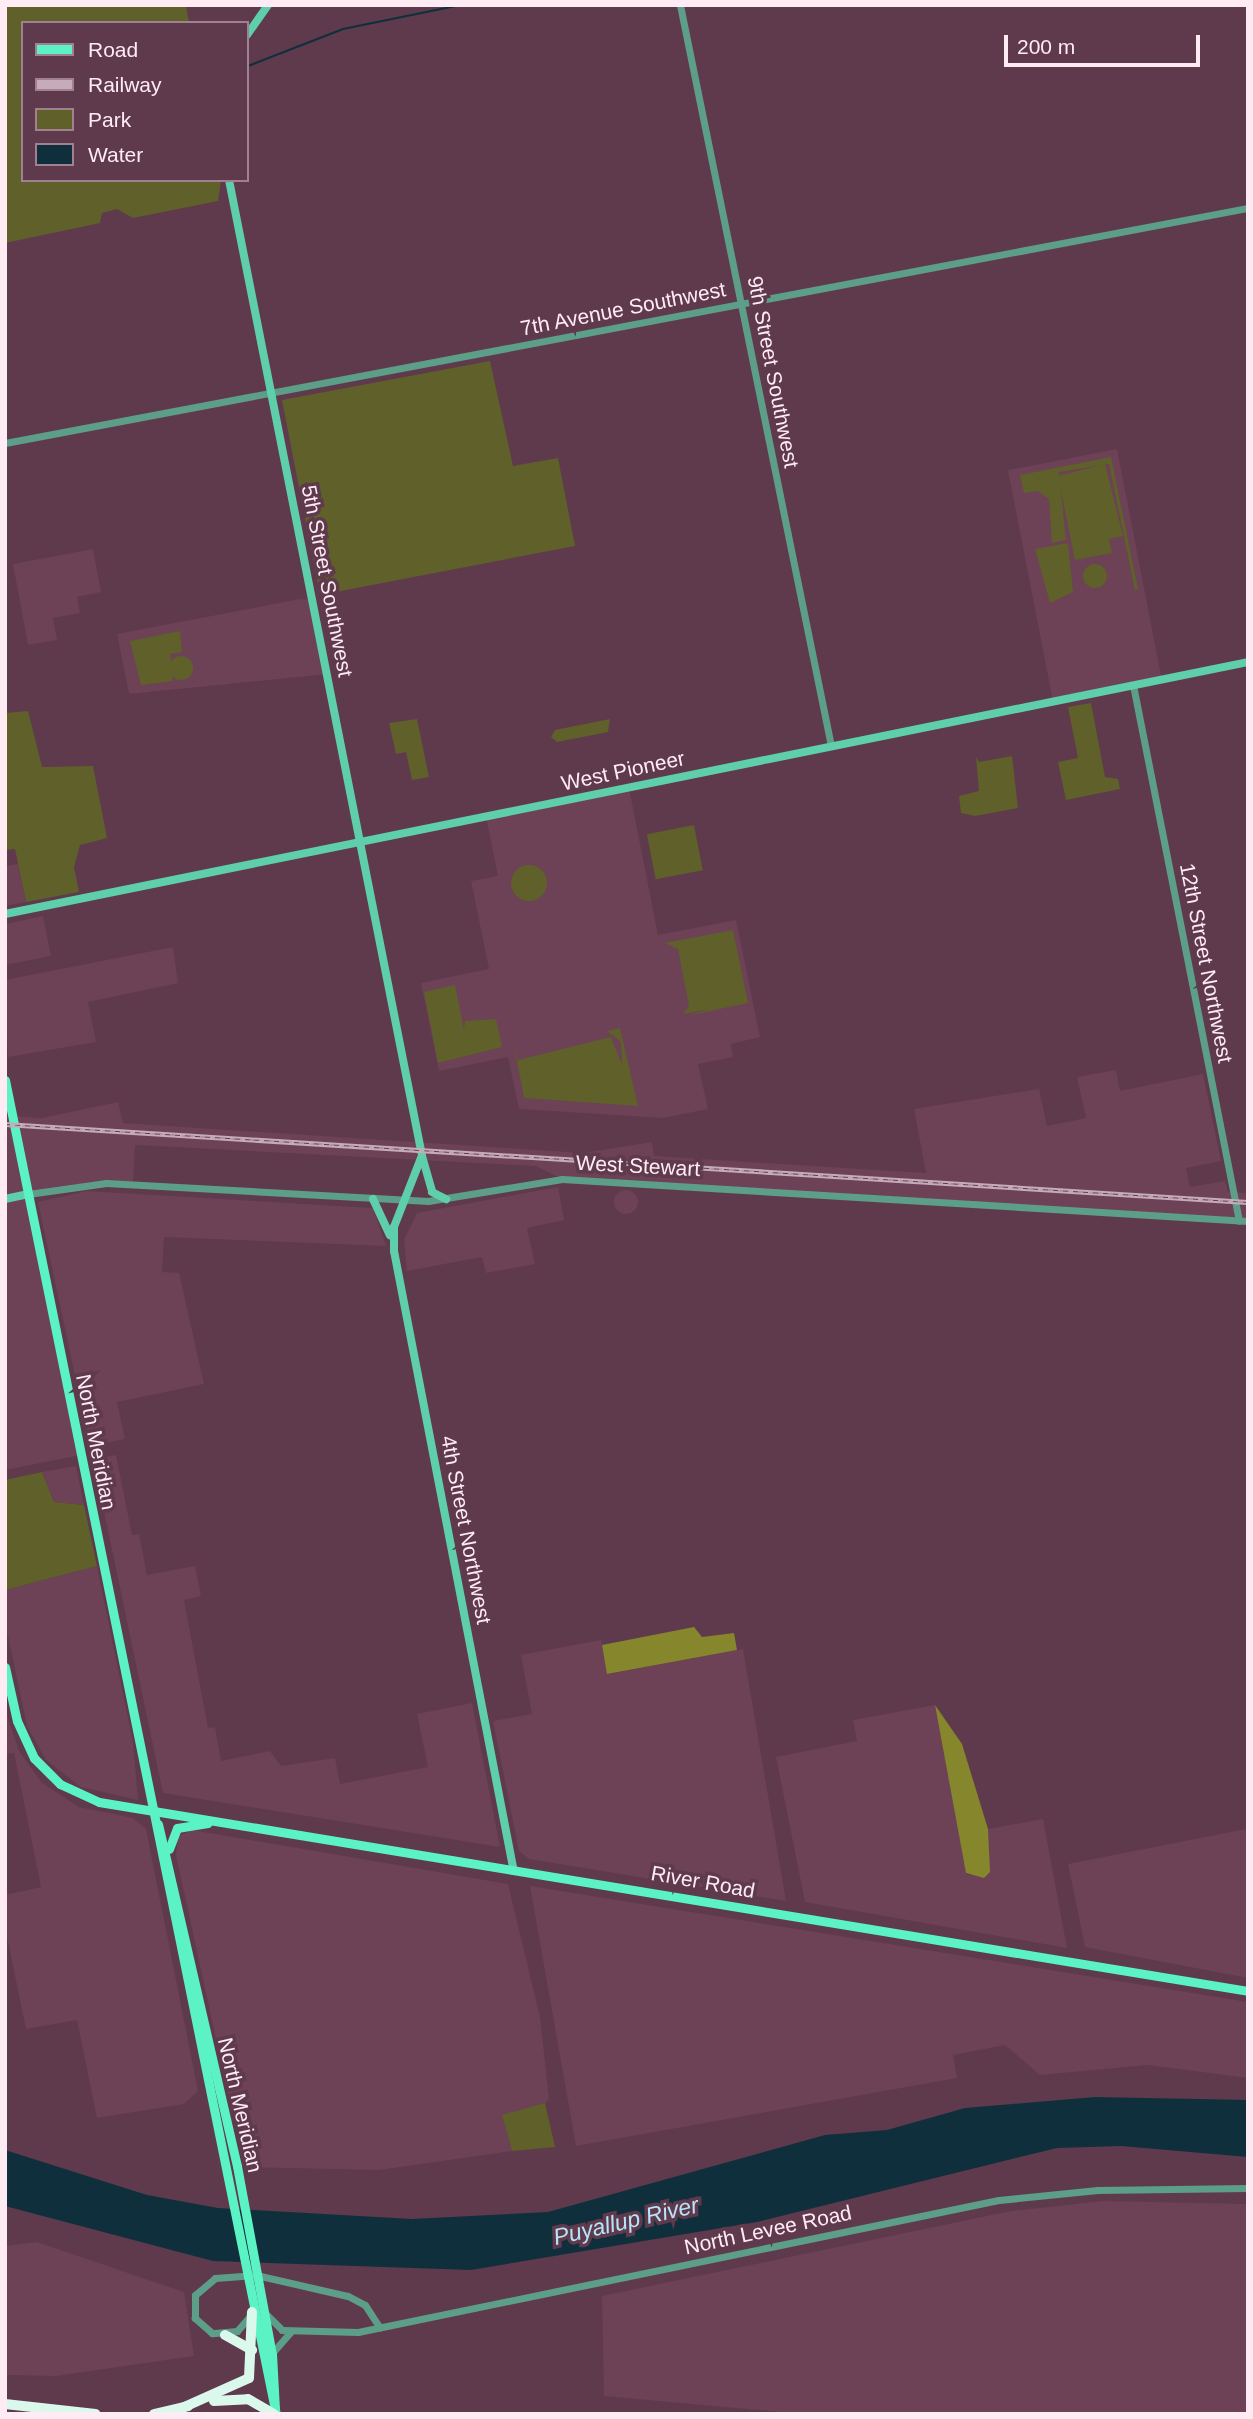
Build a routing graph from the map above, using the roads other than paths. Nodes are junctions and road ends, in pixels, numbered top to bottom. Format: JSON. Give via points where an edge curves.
{"nodes":[{"id":1,"x":268,"y":5,"type":"edge"},
{"id":2,"x":681,"y":5,"type":"edge"},
{"id":3,"x":248,"y":34,"type":"edge"},
{"id":4,"x":229,"y":182,"type":"edge"},
{"id":5,"x":1248,"y":208,"type":"edge"},
{"id":6,"x":741,"y":304,"type":"junction"},
{"id":7,"x":272,"y":393,"type":"junction"},
{"id":8,"x":5,"y":443,"type":"edge"},
{"id":9,"x":1248,"y":662,"type":"edge"},
{"id":10,"x":1133,"y":685,"type":"junction"},
{"id":11,"x":831,"y":746,"type":"junction"},
{"id":12,"x":360,"y":843,"type":"junction"},
{"id":13,"x":5,"y":915,"type":"edge"},
{"id":14,"x":5,"y":1080,"type":"edge"},
{"id":15,"x":422,"y":1156,"type":"junction"},
{"id":16,"x":28,"y":1195,"type":"junction"},
{"id":17,"x":5,"y":1199,"type":"edge"},
{"id":18,"x":373,"y":1199,"type":"junction"},
{"id":19,"x":446,"y":1199,"type":"junction"},
{"id":20,"x":405,"y":1200,"type":"junction"},
{"id":21,"x":1243,"y":1221,"type":"edge"},
{"id":22,"x":394,"y":1251,"type":"junction"},
{"id":23,"x":5,"y":1667,"type":"edge"},
{"id":24,"x":146,"y":1779,"type":"junction"},
{"id":25,"x":114,"y":1805,"type":"junction"},
{"id":26,"x":152,"y":1810,"type":"junction"},
{"id":27,"x":230,"y":1822,"type":"junction"},
{"id":28,"x":513,"y":1867,"type":"junction"},
{"id":29,"x":170,"y":1868,"type":"junction"},
{"id":30,"x":1248,"y":1991,"type":"edge"},
{"id":31,"x":1248,"y":2188,"type":"edge"},
{"id":32,"x":264,"y":2307,"type":"junction"},
{"id":33,"x":252,"y":2309,"type":"junction"},
{"id":34,"x":380,"y":2328,"type":"junction"},
{"id":35,"x":299,"y":2330,"type":"junction"},
{"id":36,"x":225,"y":2335,"type":"junction"},
{"id":37,"x":253,"y":2353,"type":"junction"},
{"id":38,"x":272,"y":2354,"type":"junction"},
{"id":39,"x":5,"y":2404,"type":"edge"},
{"id":40,"x":182,"y":2408,"type":"junction"},
{"id":41,"x":275,"y":2413,"type":"edge"},
{"id":42,"x":95,"y":2414,"type":"edge"},
{"id":43,"x":153,"y":2414,"type":"edge"}],
"edges":[{"from":1,"to":3,"type":"main road"},
{"from":2,"to":6,"type":"street","name":"9th Street Southwest"},
{"from":4,"to":7,"type":"main road","name":"5th Street Southwest"},
{"from":5,"to":6,"type":"street","name":"7th Avenue Southwest"},
{"from":6,"to":7,"type":"street","name":"7th Avenue Southwest"},
{"from":6,"to":11,"type":"street","name":"9th Street Southwest"},
{"from":7,"to":8,"type":"street","name":"7th Avenue Southwest"},
{"from":7,"to":12,"type":"main road","name":"5th Street Southwest"},
{"from":9,"to":10,"type":"main road","name":"West Pioneer"},
{"from":10,"to":11,"type":"main road","name":"West Pioneer"},
{"from":10,"to":21,"type":"street","name":"12th Street Northwest"},
{"from":11,"to":12,"type":"main road","name":"West Pioneer"},
{"from":12,"to":13,"type":"main road","name":"West Pioneer"},
{"from":12,"to":15,"type":"main road","name":"5th Street Southwest"},
{"from":14,"to":16,"type":"main road","name":"North Meridian"},
{"from":15,"to":19,"type":"main road","name":"5th Street Southwest","via":[[432,1193]]},
{"from":15,"to":20,"type":"main road","name":"4th Street Northwest"},
{"from":16,"to":17,"type":"main road"},
{"from":16,"to":18,"type":"street","name":"West Stewart","via":[[106,1183]]},
{"from":16,"to":24,"type":"main road","name":"North Meridian"},
{"from":18,"to":20,"type":"street","name":"West Stewart"},
{"from":18,"to":22,"type":"main road","via":[[383,1208]]},
{"from":19,"to":20,"type":"street","name":"West Stewart"},
{"from":19,"to":21,"type":"street","name":"West Stewart","via":[[562,1179]]},
{"from":20,"to":22,"type":"main road","name":"4th Street Northwest","via":[[394,1227]]},
{"from":22,"to":28,"type":"main road","name":"4th Street Northwest"},
{"from":23,"to":25,"type":"main road","name":"River Road","via":[[20,1731],[34,1758],[67,1788]]},
{"from":24,"to":25,"type":"main road","via":[[144,1801]]},
{"from":24,"to":26,"type":"main road","name":"North Meridian"},
{"from":25,"to":26,"type":"main road","name":"River Road"},
{"from":26,"to":27,"type":"main road","name":"River Road"},
{"from":26,"to":29,"type":"main road","name":"North Meridian"},
{"from":26,"to":33,"type":"main road","name":"North Meridian"},
{"from":27,"to":28,"type":"main road","name":"River Road"},
{"from":27,"to":29,"type":"main road","via":[[173,1831]]},
{"from":28,"to":30,"type":"main road","name":"River Road"},
{"from":29,"to":32,"type":"main road","name":"North Meridian"},
{"from":31,"to":34,"type":"street","name":"North Levee Road","via":[[1097,2190],[999,2200]]},
{"from":32,"to":35,"type":"street","via":[[276,2327]]},
{"from":32,"to":38,"type":"main road","name":"North Meridian"},
{"from":33,"to":36,"type":"street","via":[[241,2328]]},
{"from":33,"to":37,"type":"highway"},
{"from":33,"to":41,"type":"main road","name":"North Meridian"},
{"from":34,"to":35,"type":"street","name":"North Levee Road"},
{"from":34,"to":36,"type":"street","via":[[365,2305],[348,2296],[230,2275],[203,2284],[193,2304],[200,2325]]},
{"from":35,"to":38,"type":"street","via":[[281,2336]]},
{"from":36,"to":37,"type":"highway","via":[[242,2340]]},
{"from":37,"to":40,"type":"highway","via":[[252,2373],[242,2384]]},
{"from":38,"to":41,"type":"main road","name":"North Meridian"},
{"from":39,"to":42,"type":"highway"},
{"from":40,"to":41,"type":"highway","via":[[248,2399]]},
{"from":40,"to":43,"type":"highway"}]}
